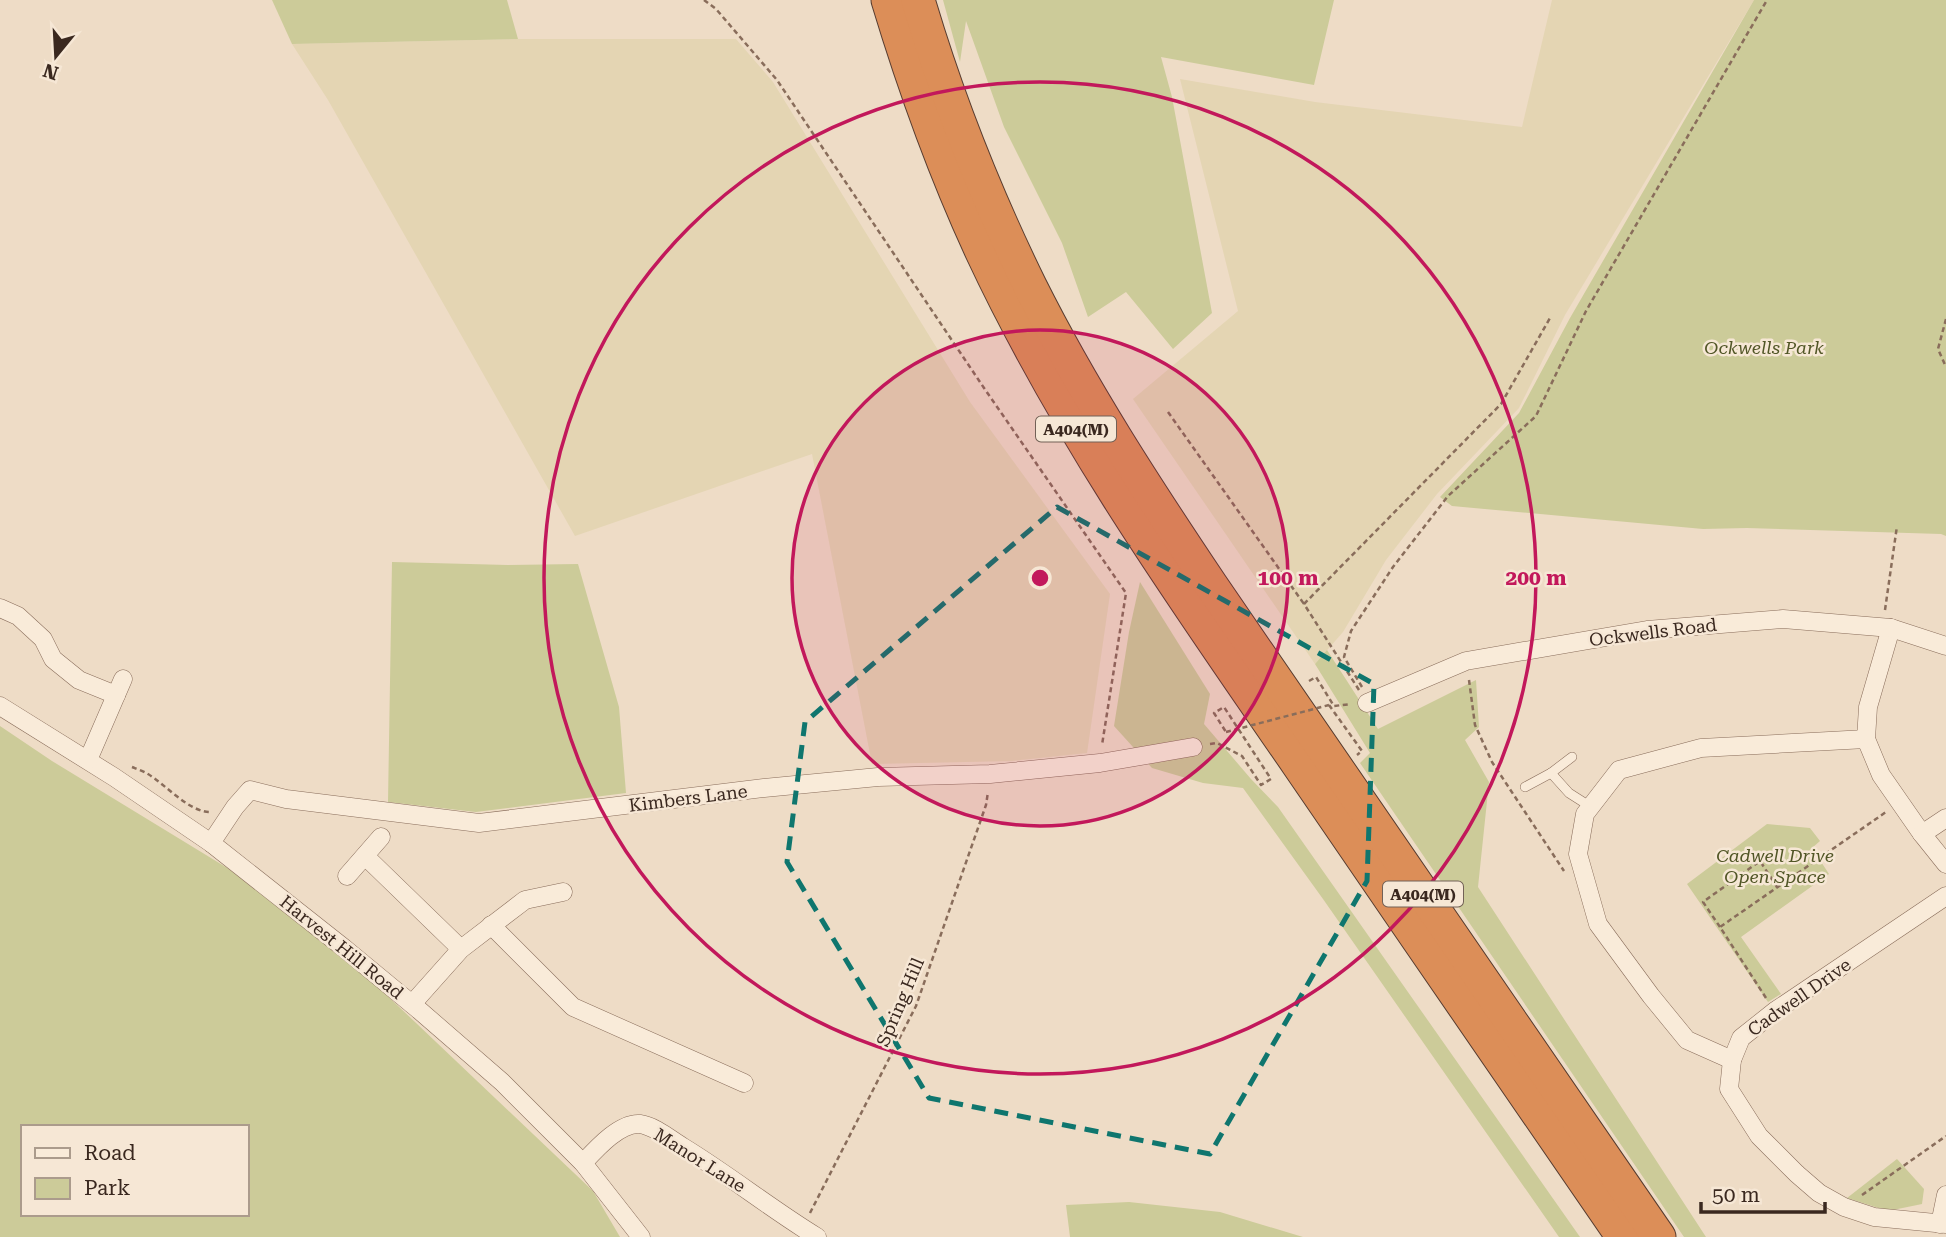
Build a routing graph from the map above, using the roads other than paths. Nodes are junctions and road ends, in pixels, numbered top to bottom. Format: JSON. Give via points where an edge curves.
{"nodes":[{"id":1,"x":888,"y":0,"type":"edge"},
{"id":2,"x":918,"y":0,"type":"edge"},
{"id":3,"x":0,"y":608,"type":"edge"},
{"id":4,"x":1887,"y":627,"type":"junction"},
{"id":5,"x":1946,"y":646,"type":"edge"},
{"id":6,"x":1369,"y":703,"type":"road end"},
{"id":7,"x":0,"y":706,"type":"edge"},
{"id":8,"x":1866,"y":739,"type":"junction"},
{"id":9,"x":1193,"y":747,"type":"road end"},
{"id":10,"x":1572,"y":757,"type":"dead end"},
{"id":11,"x":88,"y":760,"type":"junction"},
{"id":12,"x":1551,"y":773,"type":"junction"},
{"id":13,"x":1525,"y":788,"type":"dead end"},
{"id":14,"x":1591,"y":807,"type":"junction"},
{"id":15,"x":1946,"y":818,"type":"edge"},
{"id":16,"x":1922,"y":834,"type":"junction"},
{"id":17,"x":381,"y":837,"type":"dead end"},
{"id":18,"x":211,"y":843,"type":"junction"},
{"id":19,"x":365,"y":856,"type":"junction"},
{"id":20,"x":1946,"y":863,"type":"edge"},
{"id":21,"x":347,"y":876,"type":"dead end"},
{"id":22,"x":563,"y":891,"type":"dead end"},
{"id":23,"x":1946,"y":896,"type":"edge"},
{"id":24,"x":491,"y":925,"type":"junction"},
{"id":25,"x":461,"y":949,"type":"junction"},
{"id":26,"x":412,"y":1004,"type":"junction"},
{"id":27,"x":1732,"y":1060,"type":"junction"},
{"id":28,"x":744,"y":1083,"type":"dead end"},
{"id":29,"x":583,"y":1163,"type":"junction"},
{"id":30,"x":1578,"y":1172,"type":"junction"},
{"id":31,"x":1946,"y":1195,"type":"edge"},
{"id":32,"x":1943,"y":1224,"type":"edge"},
{"id":33,"x":810,"y":1232,"type":"edge"},
{"id":34,"x":641,"y":1237,"type":"edge"},
{"id":35,"x":1610,"y":1237,"type":"edge"},
{"id":36,"x":1623,"y":1237,"type":"edge"},
{"id":37,"x":1659,"y":1237,"type":"edge"}],
"edges":[{"from":1,"to":30,"type":"highway","number":"A404(M)","via":[[914,85],[963,210],[1065,410],[1185,599]]},
{"from":2,"to":37,"type":"highway","number":"A404(M)","via":[[990,198],[1031,288],[1094,403],[1205,576]]},
{"from":3,"to":11,"type":"street","via":[[27,624],[43,639],[53,659],[79,680],[119,687]]},
{"from":4,"to":5,"type":"street","name":"Ockwells Road"},
{"from":4,"to":6,"type":"street","name":"Ockwells Road","via":[[1783,619],[1647,630],[1466,661]]},
{"from":4,"to":8,"type":"street","via":[[1868,707]]},
{"from":7,"to":11,"type":"street","name":"Harvest Hill Road"},
{"from":8,"to":14,"type":"street","via":[[1701,748],[1619,770]]},
{"from":8,"to":16,"type":"street","via":[[1881,775]]},
{"from":9,"to":18,"type":"street","name":"Kimbers Lane","via":[[990,774],[878,777],[479,823],[286,799],[250,790]]},
{"from":10,"to":12,"type":"lane"},
{"from":11,"to":18,"type":"street","name":"Harvest Hill Road"},
{"from":12,"to":13,"type":"lane"},
{"from":12,"to":14,"type":"lane","via":[[1569,793]]},
{"from":14,"to":27,"type":"street","via":[[1585,814],[1578,854],[1598,924],[1687,1040]]},
{"from":15,"to":16,"type":"street"},
{"from":16,"to":20,"type":"street"},
{"from":17,"to":19,"type":"street"},
{"from":18,"to":26,"type":"street","name":"Harvest Hill Road"},
{"from":19,"to":21,"type":"street"},
{"from":19,"to":25,"type":"street"},
{"from":22,"to":24,"type":"street","via":[[525,900]]},
{"from":23,"to":27,"type":"street","name":"Cadwell Drive","via":[[1741,1038]]},
{"from":24,"to":25,"type":"street"},
{"from":24,"to":28,"type":"street","via":[[573,1006]]},
{"from":25,"to":26,"type":"street"},
{"from":26,"to":29,"type":"street","name":"Harvest Hill Road","via":[[502,1082]]},
{"from":27,"to":32,"type":"street","via":[[1729,1089],[1759,1136],[1819,1193],[1874,1217]]},
{"from":29,"to":33,"type":"street","name":"Manor Lane","via":[[606,1138],[639,1124],[716,1167]]},
{"from":29,"to":34,"type":"street","name":"Harvest Hill Road"},
{"from":30,"to":35,"type":"highway","number":"A404(M)"},
{"from":30,"to":36,"type":"highway","number":"A404(M)"},
{"from":31,"to":32,"type":"street"}]}
